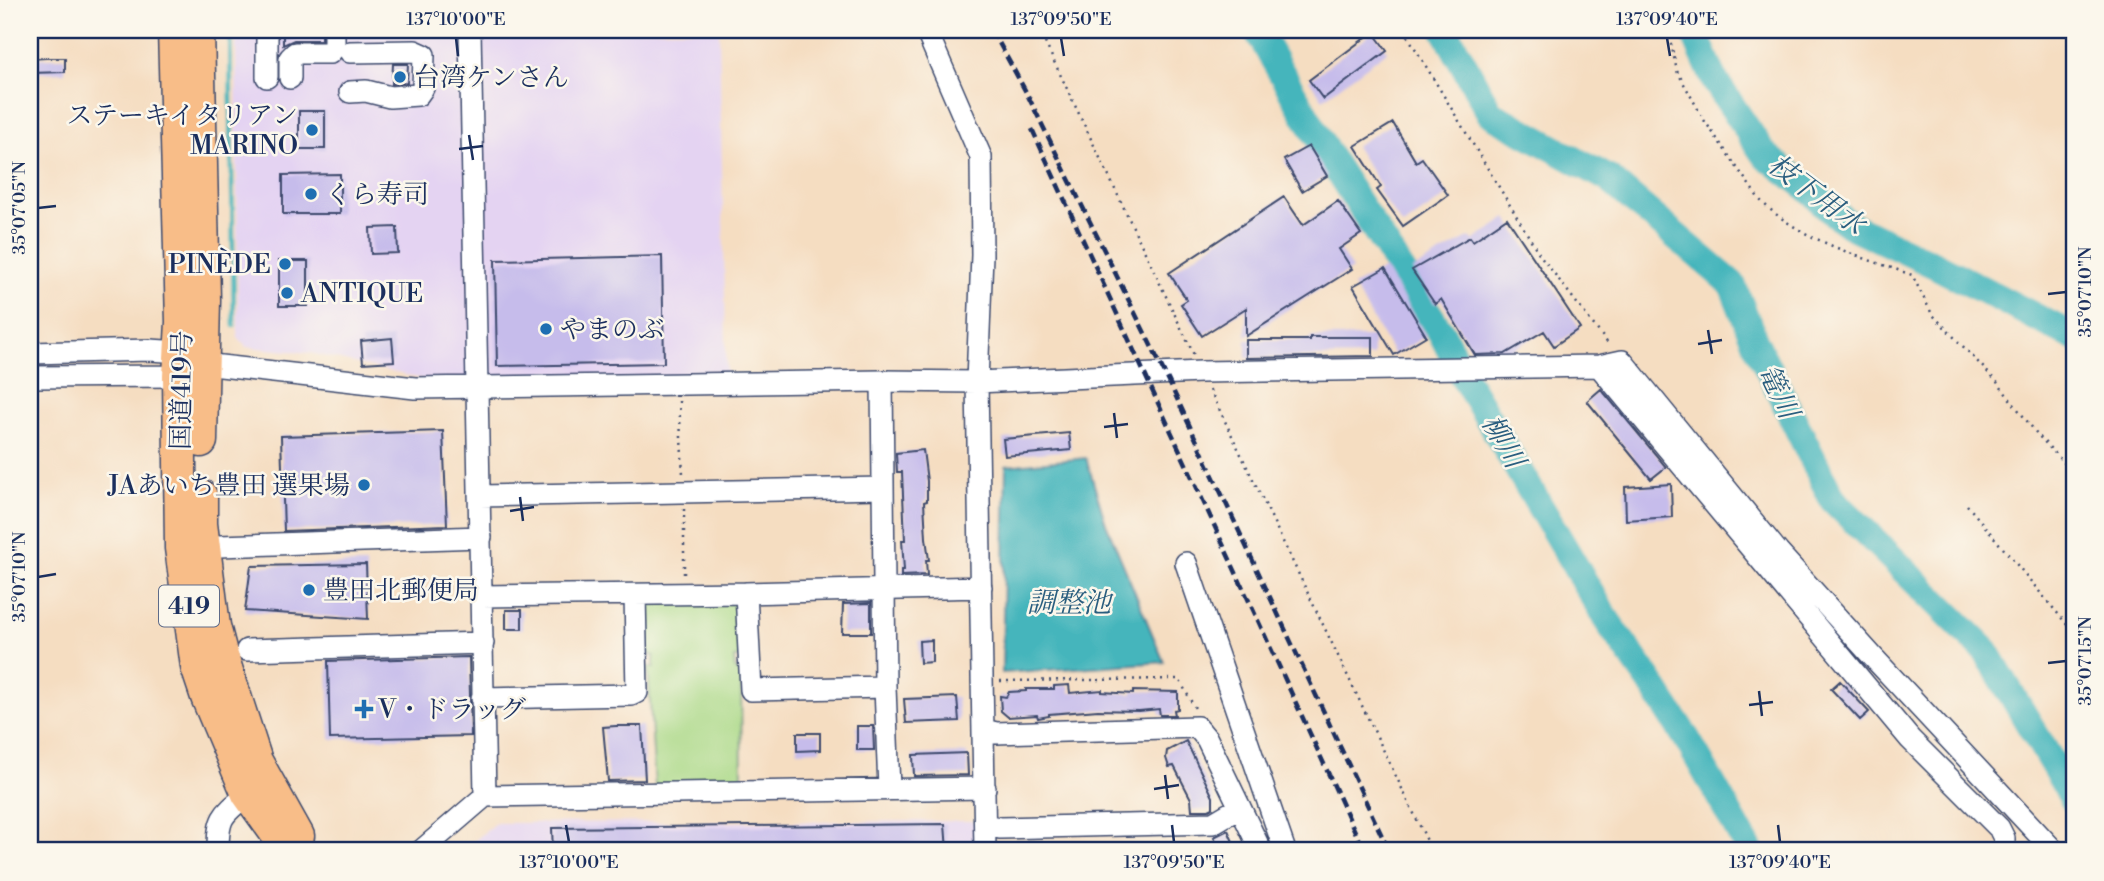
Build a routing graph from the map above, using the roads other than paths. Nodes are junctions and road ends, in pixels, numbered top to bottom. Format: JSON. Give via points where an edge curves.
{"nodes":[{"id":1,"x":174,"y":30,"type":"edge"},
{"id":2,"x":198,"y":30,"type":"edge"},
{"id":3,"x":267,"y":30,"type":"edge"},
{"id":4,"x":334,"y":30,"type":"edge"},
{"id":5,"x":470,"y":30,"type":"edge"},
{"id":6,"x":926,"y":30,"type":"edge"},
{"id":7,"x":350,"y":52,"type":"dead end"},
{"id":8,"x":267,"y":77,"type":"dead end"},
{"id":9,"x":290,"y":78,"type":"dead end"},
{"id":10,"x":350,"y":92,"type":"dead end"},
{"id":11,"x":30,"y":353,"type":"edge"},
{"id":12,"x":187,"y":364,"type":"junction"},
{"id":13,"x":1599,"y":366,"type":"junction"},
{"id":14,"x":30,"y":377,"type":"edge"},
{"id":15,"x":881,"y":381,"type":"junction"},
{"id":16,"x":977,"y":382,"type":"junction"},
{"id":17,"x":475,"y":388,"type":"junction"},
{"id":18,"x":883,"y":488,"type":"junction"},
{"id":19,"x":481,"y":496,"type":"junction"},
{"id":20,"x":481,"y":537,"type":"junction"},
{"id":21,"x":203,"y":543,"type":"junction"},
{"id":22,"x":1186,"y":563,"type":"dead end"},
{"id":23,"x":981,"y":587,"type":"junction"},
{"id":24,"x":885,"y":589,"type":"junction"},
{"id":25,"x":746,"y":593,"type":"junction"},
{"id":26,"x":635,"y":595,"type":"junction"},
{"id":27,"x":482,"y":596,"type":"junction"},
{"id":28,"x":483,"y":643,"type":"junction"},
{"id":29,"x":247,"y":650,"type":"dead end"},
{"id":30,"x":885,"y":687,"type":"junction"},
{"id":31,"x":482,"y":698,"type":"junction"},
{"id":32,"x":984,"y":730,"type":"junction"},
{"id":33,"x":985,"y":788,"type":"junction"},
{"id":34,"x":889,"y":789,"type":"junction"},
{"id":35,"x":248,"y":794,"type":"junction"},
{"id":36,"x":485,"y":796,"type":"junction"},
{"id":37,"x":1240,"y":807,"type":"junction"},
{"id":38,"x":985,"y":825,"type":"junction"},
{"id":39,"x":218,"y":851,"type":"edge"},
{"id":40,"x":289,"y":851,"type":"edge"},
{"id":41,"x":307,"y":851,"type":"edge"},
{"id":42,"x":421,"y":851,"type":"edge"},
{"id":43,"x":985,"y":851,"type":"edge"},
{"id":44,"x":1262,"y":851,"type":"edge"},
{"id":45,"x":1285,"y":851,"type":"edge"},
{"id":46,"x":2004,"y":851,"type":"edge"},
{"id":47,"x":2054,"y":851,"type":"edge"}],
"edges":[{"from":1,"to":12,"type":"highway","name":"国道419号","number":"419"},
{"from":2,"to":12,"type":"highway","name":"国道419号","number":"419","via":[[204,300]]},
{"from":3,"to":8,"type":"street"},
{"from":4,"to":9,"type":"street","via":[[330,53],[295,53],[290,58]]},
{"from":5,"to":17,"type":"street"},
{"from":6,"to":16,"type":"street","via":[[981,157]]},
{"from":7,"to":10,"type":"street","via":[[415,51],[424,55],[423,88],[418,95]]},
{"from":11,"to":12,"type":"street","via":[[150,350]]},
{"from":12,"to":14,"type":"street"},
{"from":12,"to":17,"type":"street","via":[[415,388]]},
{"from":12,"to":21,"type":"highway","name":"国道419号","number":"419","via":[[201,420]]},
{"from":12,"to":35,"type":"highway","name":"国道419号","number":"419","via":[[181,548],[197,667]]},
{"from":13,"to":16,"type":"street","via":[[1201,372]]},
{"from":13,"to":46,"type":"street","via":[[1910,739],[1999,828]]},
{"from":13,"to":47,"type":"street","via":[[1622,361],[1778,552]]},
{"from":15,"to":16,"type":"street"},
{"from":15,"to":17,"type":"street"},
{"from":15,"to":18,"type":"street"},
{"from":16,"to":23,"type":"street"},
{"from":17,"to":19,"type":"street"},
{"from":18,"to":19,"type":"street"},
{"from":18,"to":24,"type":"street"},
{"from":19,"to":20,"type":"street"},
{"from":20,"to":21,"type":"street"},
{"from":20,"to":27,"type":"street"},
{"from":21,"to":41,"type":"highway","name":"国道419号","number":"419","via":[[214,626],[244,730],[256,761]]},
{"from":22,"to":45,"type":"street"},
{"from":23,"to":24,"type":"street"},
{"from":23,"to":32,"type":"street"},
{"from":24,"to":25,"type":"street"},
{"from":24,"to":30,"type":"street"},
{"from":25,"to":26,"type":"street"},
{"from":25,"to":30,"type":"street","via":[[751,690]]},
{"from":26,"to":27,"type":"street"},
{"from":26,"to":31,"type":"street","via":[[637,692]]},
{"from":27,"to":28,"type":"street"},
{"from":28,"to":29,"type":"street"},
{"from":28,"to":31,"type":"street"},
{"from":30,"to":34,"type":"street"},
{"from":31,"to":36,"type":"street"},
{"from":32,"to":33,"type":"street"},
{"from":32,"to":37,"type":"street","via":[[1197,727],[1208,739]]},
{"from":33,"to":34,"type":"street"},
{"from":33,"to":38,"type":"street"},
{"from":34,"to":36,"type":"street"},
{"from":35,"to":39,"type":"street","via":[[222,817]]},
{"from":35,"to":40,"type":"highway","name":"国道419号","number":"419"},
{"from":36,"to":42,"type":"street"},
{"from":37,"to":38,"type":"street","via":[[1213,823]]},
{"from":37,"to":44,"type":"street"},
{"from":38,"to":43,"type":"street"}]}
